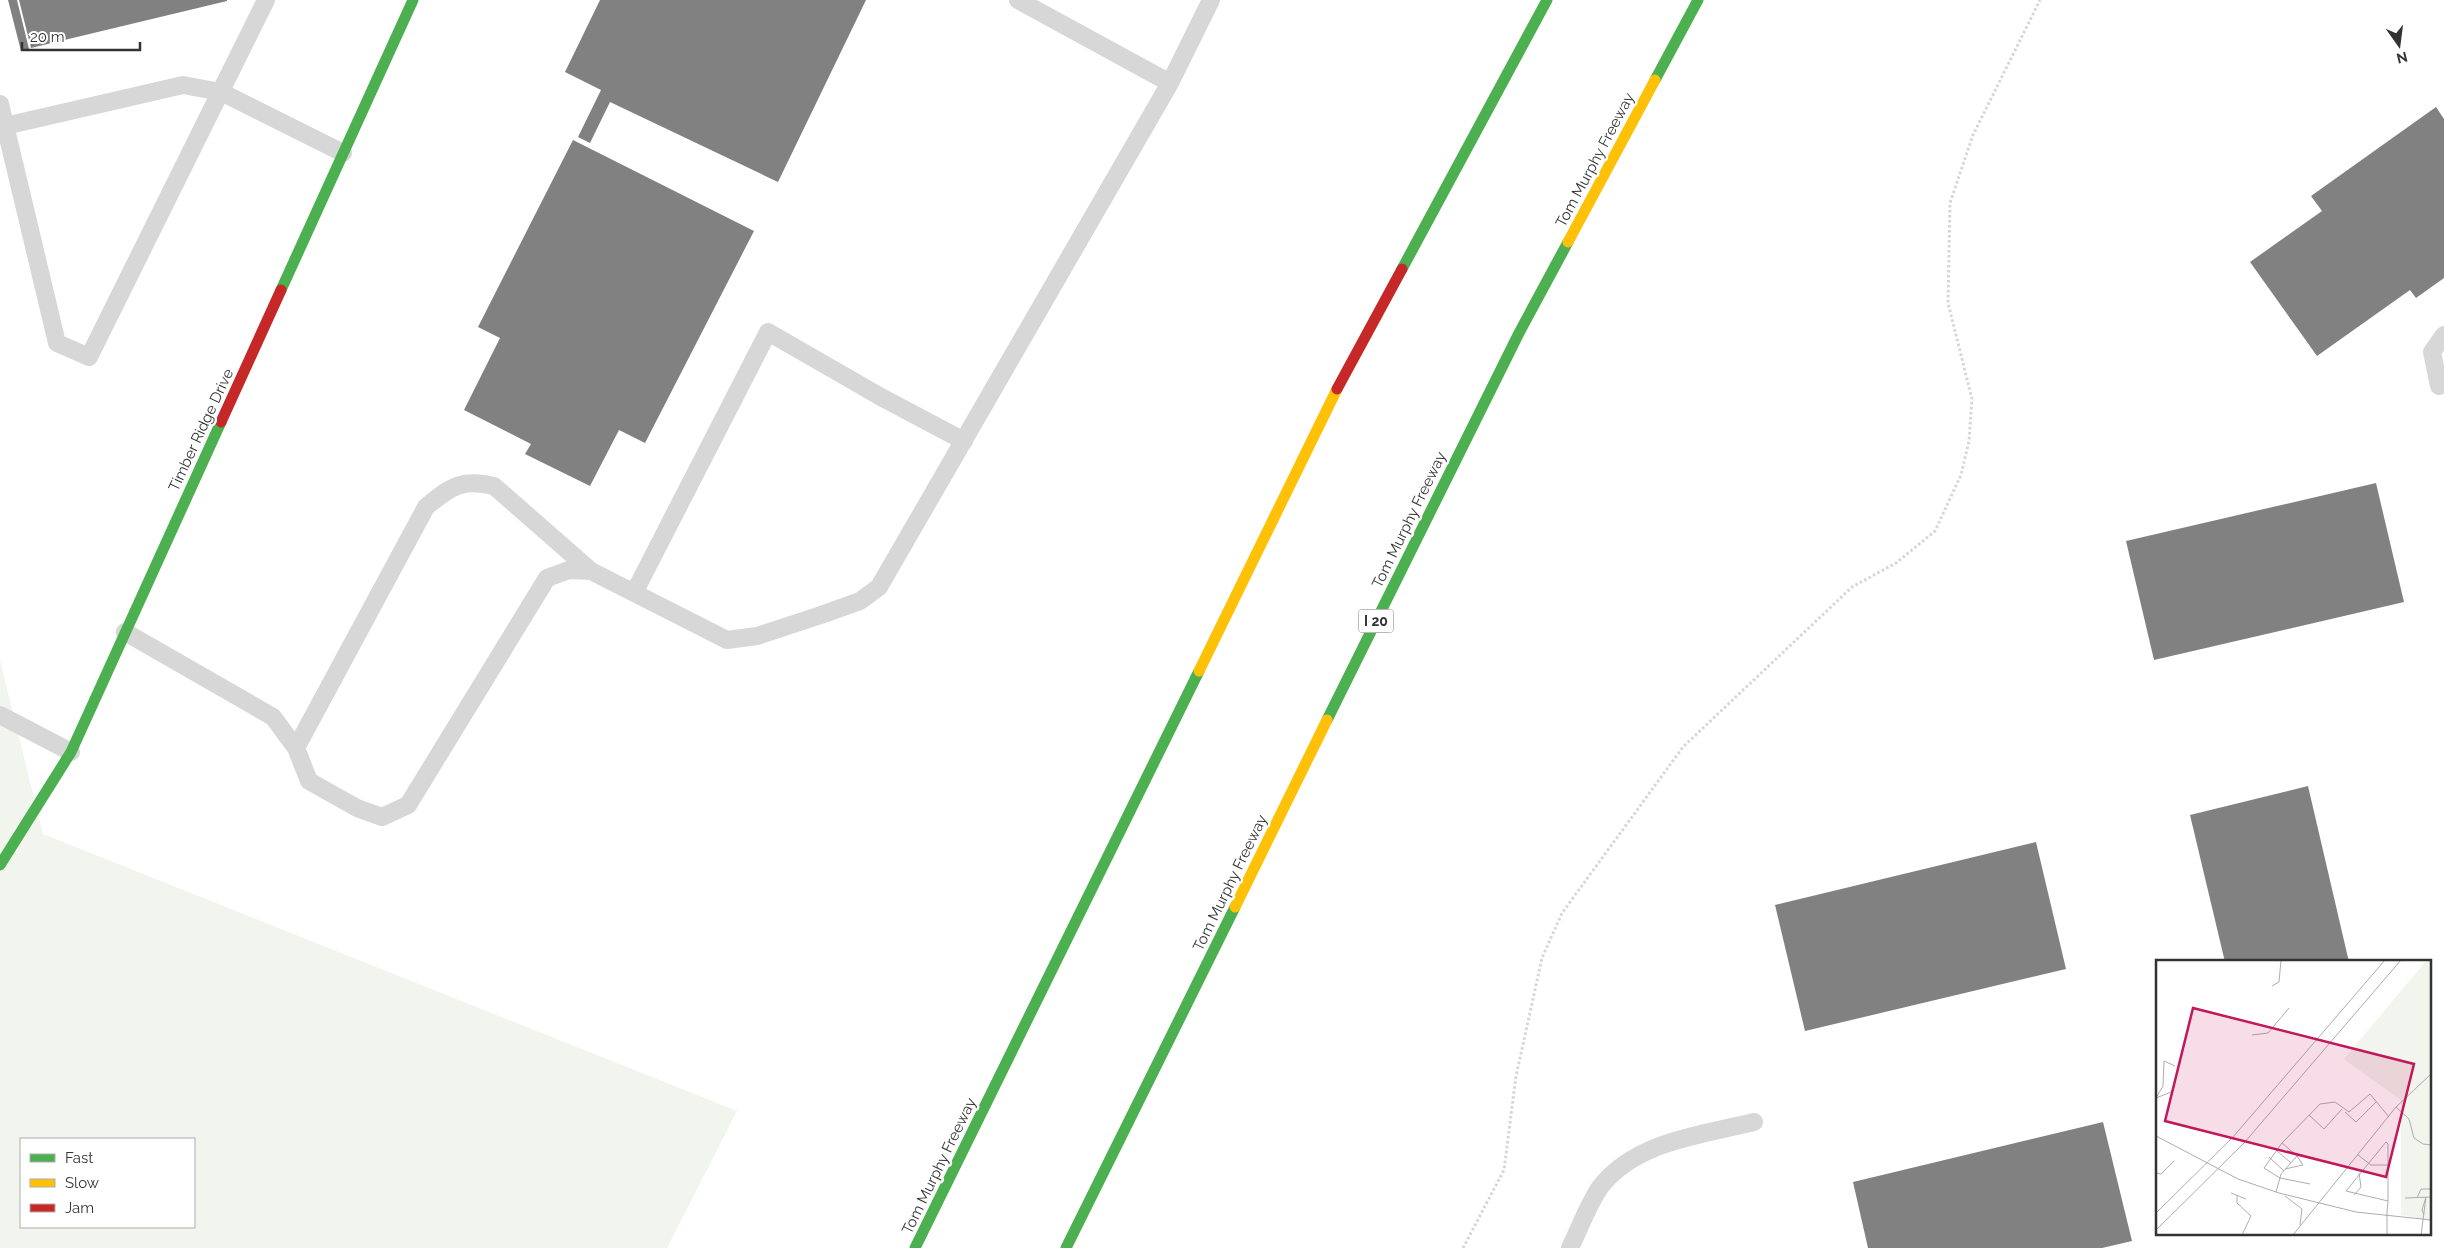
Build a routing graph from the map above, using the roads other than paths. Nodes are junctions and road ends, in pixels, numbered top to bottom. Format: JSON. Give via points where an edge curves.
{"nodes":[{"id":1,"x":266,"y":0,"type":"edge"},
{"id":2,"x":413,"y":0,"type":"edge"},
{"id":3,"x":1018,"y":0,"type":"edge"},
{"id":4,"x":1212,"y":0,"type":"edge"},
{"id":5,"x":1546,"y":0,"type":"edge"},
{"id":6,"x":1698,"y":0,"type":"edge"},
{"id":7,"x":1170,"y":83,"type":"junction"},
{"id":8,"x":221,"y":92,"type":"junction"},
{"id":9,"x":0,"y":104,"type":"edge"},
{"id":10,"x":5,"y":126,"type":"junction"},
{"id":11,"x":344,"y":153,"type":"junction"},
{"id":12,"x":2444,"y":334,"type":"edge"},
{"id":13,"x":2439,"y":386,"type":"dead end"},
{"id":14,"x":964,"y":441,"type":"junction"},
{"id":15,"x":591,"y":571,"type":"junction"},
{"id":16,"x":634,"y":593,"type":"junction"},
{"id":17,"x":125,"y":632,"type":"junction"},
{"id":18,"x":0,"y":714,"type":"edge"},
{"id":19,"x":296,"y":748,"type":"junction"},
{"id":20,"x":71,"y":752,"type":"junction"},
{"id":21,"x":0,"y":865,"type":"edge"},
{"id":22,"x":1754,"y":1122,"type":"dead end"},
{"id":23,"x":916,"y":1248,"type":"edge"},
{"id":24,"x":1066,"y":1248,"type":"edge"},
{"id":25,"x":1570,"y":1248,"type":"edge"}],
"edges":[{"from":1,"to":8,"type":"lane"},
{"from":2,"to":11,"type":"main road","name":"Timber Ridge Drive"},
{"from":3,"to":7,"type":"lane"},
{"from":4,"to":7,"type":"lane"},
{"from":5,"to":23,"type":"main road","name":"Tom Murphy Freeway","via":[[1330,406]]},
{"from":6,"to":24,"type":"main road","name":"Tom Murphy Freeway","number":"I 20","via":[[1519,333]]},
{"from":7,"to":14,"type":"lane"},
{"from":8,"to":10,"type":"lane","via":[[183,85]]},
{"from":8,"to":10,"type":"lane","via":[[89,358],[57,343]]},
{"from":8,"to":11,"type":"lane"},
{"from":9,"to":10,"type":"lane"},
{"from":11,"to":17,"type":"main road","name":"Timber Ridge Drive"},
{"from":12,"to":13,"type":"lane","via":[[2432,352]]},
{"from":14,"to":16,"type":"lane","via":[[879,587],[860,601],[757,636],[727,640]]},
{"from":14,"to":16,"type":"lane","via":[[768,332]]},
{"from":15,"to":16,"type":"lane"},
{"from":15,"to":19,"type":"lane","via":[[569,570],[547,578],[408,805],[382,817],[357,808],[309,781]]},
{"from":15,"to":19,"type":"lane","via":[[494,486],[476,482],[448,489],[426,508]]},
{"from":17,"to":19,"type":"lane","via":[[273,717]]},
{"from":17,"to":20,"type":"main road","name":"Timber Ridge Drive"},
{"from":18,"to":20,"type":"lane"},
{"from":20,"to":21,"type":"main road","name":"Timber Ridge Drive"},
{"from":22,"to":25,"type":"lane","via":[[1658,1146],[1627,1160],[1600,1187]]}]}
